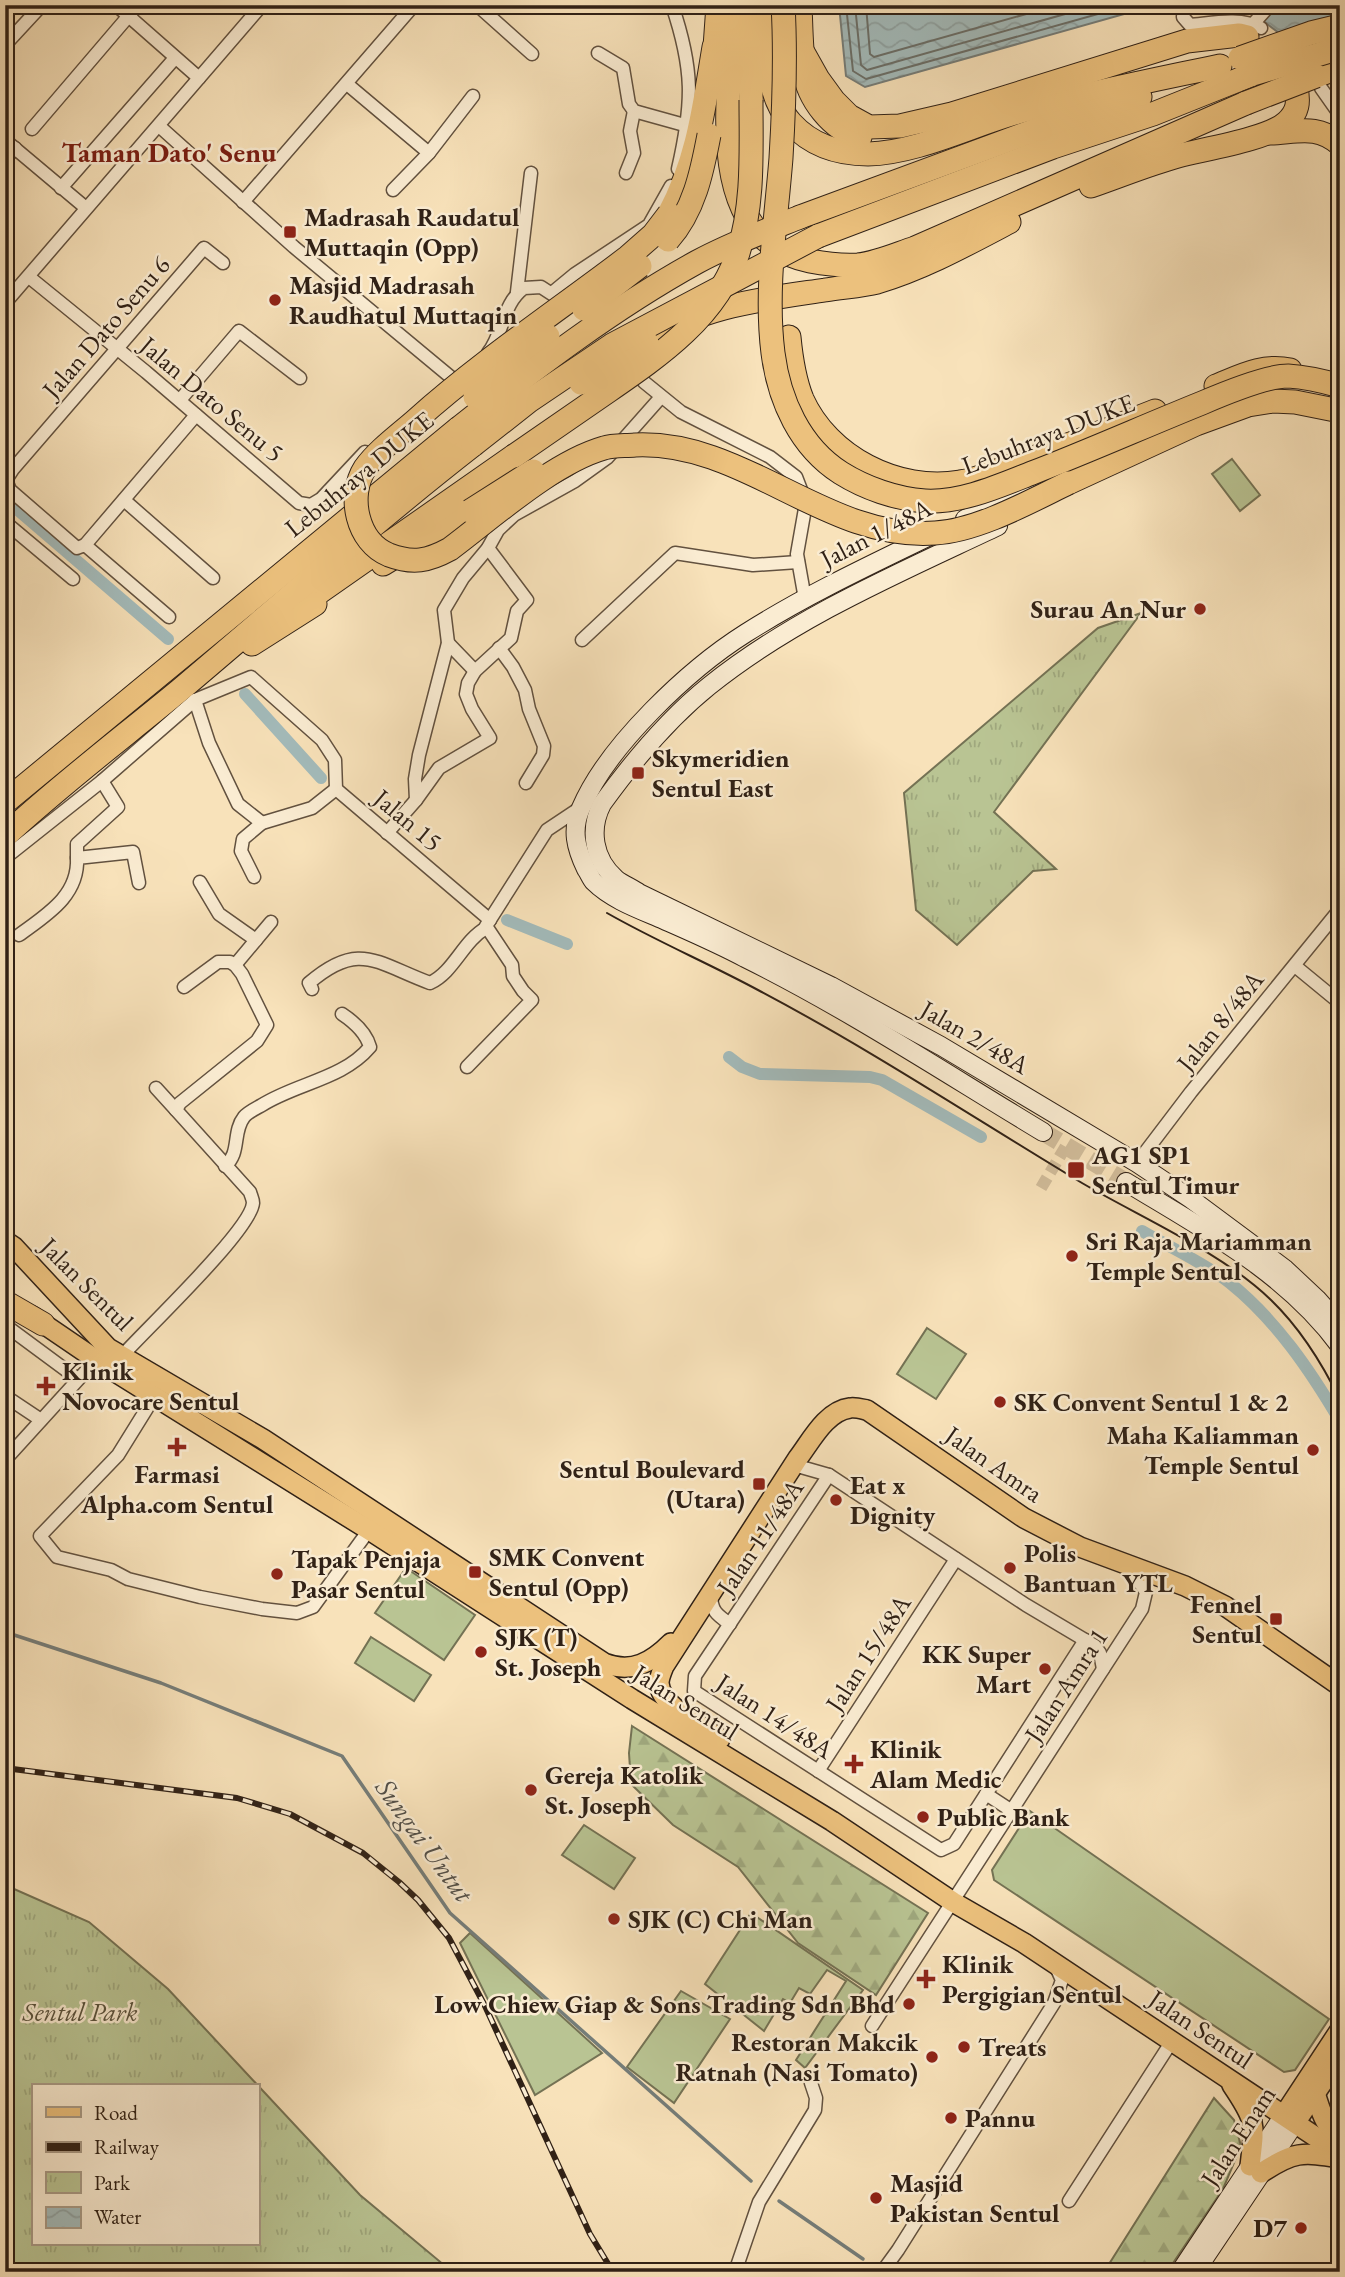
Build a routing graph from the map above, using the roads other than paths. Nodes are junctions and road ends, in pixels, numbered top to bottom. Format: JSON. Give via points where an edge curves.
{"nodes":[{"id":1,"x":42,"y":5,"type":"edge"},
{"id":2,"x":116,"y":5,"type":"edge"},
{"id":3,"x":138,"y":5,"type":"edge"},
{"id":4,"x":262,"y":5,"type":"edge"},
{"id":5,"x":414,"y":5,"type":"edge"},
{"id":6,"x":477,"y":5,"type":"edge"},
{"id":7,"x":672,"y":5,"type":"edge"},
{"id":8,"x":718,"y":5,"type":"edge"},
{"id":9,"x":735,"y":5,"type":"edge"},
{"id":10,"x":751,"y":5,"type":"edge"},
{"id":11,"x":765,"y":5,"type":"edge"},
{"id":12,"x":783,"y":5,"type":"edge"},
{"id":13,"x":800,"y":5,"type":"edge"},
{"id":14,"x":1270,"y":5,"type":"edge"},
{"id":15,"x":1183,"y":7,"type":"edge"},
{"id":16,"x":129,"y":16,"type":"junction"},
{"id":17,"x":1340,"y":26,"type":"edge"},
{"id":18,"x":1247,"y":44,"type":"junction"},
{"id":19,"x":5,"y":45,"type":"edge"},
{"id":20,"x":714,"y":47,"type":"junction"},
{"id":21,"x":1340,"y":48,"type":"edge"},
{"id":22,"x":597,"y":53,"type":"dead end"},
{"id":23,"x":532,"y":54,"type":"dead end"},
{"id":24,"x":804,"y":54,"type":"junction"},
{"id":25,"x":176,"y":58,"type":"junction"},
{"id":26,"x":1340,"y":69,"type":"edge"},
{"id":27,"x":200,"y":78,"type":"junction"},
{"id":28,"x":1319,"y":82,"type":"junction"},
{"id":29,"x":347,"y":85,"type":"junction"},
{"id":30,"x":1296,"y":88,"type":"dead end"},
{"id":31,"x":473,"y":96,"type":"dead end"},
{"id":32,"x":634,"y":111,"type":"junction"},
{"id":33,"x":1340,"y":115,"type":"edge"},
{"id":34,"x":159,"y":126,"type":"junction"},
{"id":35,"x":32,"y":129,"type":"dead end"},
{"id":36,"x":698,"y":130,"type":"junction"},
{"id":37,"x":1266,"y":133,"type":"junction"},
{"id":38,"x":1166,"y":138,"type":"junction"},
{"id":39,"x":926,"y":142,"type":"junction"},
{"id":40,"x":10,"y":144,"type":"edge"},
{"id":41,"x":1340,"y":144,"type":"edge"},
{"id":42,"x":429,"y":153,"type":"junction"},
{"id":43,"x":781,"y":156,"type":"junction"},
{"id":44,"x":5,"y":159,"type":"edge"},
{"id":45,"x":531,"y":173,"type":"dead end"},
{"id":46,"x":626,"y":173,"type":"dead end"},
{"id":47,"x":61,"y":188,"type":"junction"},
{"id":48,"x":393,"y":190,"type":"dead end"},
{"id":49,"x":1054,"y":198,"type":"junction"},
{"id":50,"x":243,"y":202,"type":"junction"},
{"id":51,"x":86,"y":208,"type":"junction"},
{"id":52,"x":223,"y":263,"type":"dead end"},
{"id":53,"x":29,"y":277,"type":"junction"},
{"id":54,"x":517,"y":292,"type":"junction"},
{"id":55,"x":5,"y":303,"type":"edge"},
{"id":56,"x":117,"y":349,"type":"junction"},
{"id":57,"x":628,"y":364,"type":"dead end"},
{"id":58,"x":300,"y":379,"type":"dead end"},
{"id":59,"x":453,"y":379,"type":"junction"},
{"id":60,"x":1340,"y":386,"type":"edge"},
{"id":61,"x":1340,"y":395,"type":"edge"},
{"id":62,"x":662,"y":397,"type":"junction"},
{"id":63,"x":180,"y":400,"type":"junction"},
{"id":64,"x":1340,"y":401,"type":"edge"},
{"id":65,"x":1340,"y":411,"type":"edge"},
{"id":66,"x":197,"y":415,"type":"junction"},
{"id":67,"x":1340,"y":423,"type":"edge"},
{"id":68,"x":466,"y":435,"type":"junction"},
{"id":69,"x":1068,"y":483,"type":"junction"},
{"id":70,"x":124,"y":500,"type":"junction"},
{"id":71,"x":5,"y":522,"type":"edge"},
{"id":72,"x":85,"y":545,"type":"junction"},
{"id":73,"x":488,"y":548,"type":"junction"},
{"id":74,"x":798,"y":562,"type":"junction"},
{"id":75,"x":212,"y":578,"type":"dead end"},
{"id":76,"x":73,"y":579,"type":"dead end"},
{"id":77,"x":805,"y":599,"type":"junction"},
{"id":78,"x":169,"y":617,"type":"dead end"},
{"id":79,"x":582,"y":640,"type":"dead end"},
{"id":80,"x":448,"y":643,"type":"junction"},
{"id":81,"x":499,"y":648,"type":"junction"},
{"id":82,"x":475,"y":671,"type":"junction"},
{"id":83,"x":187,"y":695,"type":"junction"},
{"id":84,"x":102,"y":781,"type":"junction"},
{"id":85,"x":526,"y":783,"type":"dead end"},
{"id":86,"x":336,"y":789,"type":"junction"},
{"id":87,"x":416,"y":800,"type":"junction"},
{"id":88,"x":5,"y":802,"type":"edge"},
{"id":89,"x":589,"y":810,"type":"junction"},
{"id":90,"x":262,"y":823,"type":"junction"},
{"id":91,"x":547,"y":831,"type":"junction"},
{"id":92,"x":387,"y":833,"type":"junction"},
{"id":93,"x":575,"y":833,"type":"junction"},
{"id":94,"x":5,"y":835,"type":"edge"},
{"id":95,"x":594,"y":837,"type":"junction"},
{"id":96,"x":5,"y":858,"type":"edge"},
{"id":97,"x":77,"y":859,"type":"junction"},
{"id":98,"x":254,"y":877,"type":"dead end"},
{"id":99,"x":200,"y":882,"type":"dead end"},
{"id":100,"x":139,"y":883,"type":"dead end"},
{"id":101,"x":1340,"y":909,"type":"edge"},
{"id":102,"x":271,"y":922,"type":"dead end"},
{"id":103,"x":488,"y":924,"type":"junction"},
{"id":104,"x":19,"y":935,"type":"dead end"},
{"id":105,"x":256,"y":940,"type":"junction"},
{"id":106,"x":235,"y":965,"type":"junction"},
{"id":107,"x":1295,"y":966,"type":"junction"},
{"id":108,"x":184,"y":987,"type":"dead end"},
{"id":109,"x":312,"y":989,"type":"dead end"},
{"id":110,"x":1340,"y":1003,"type":"edge"},
{"id":111,"x":342,"y":1014,"type":"dead end"},
{"id":112,"x":467,"y":1067,"type":"dead end"},
{"id":113,"x":156,"y":1088,"type":"dead end"},
{"id":114,"x":176,"y":1110,"type":"junction"},
{"id":115,"x":1043,"y":1132,"type":"tunnel mouth"},
{"id":116,"x":1137,"y":1163,"type":"junction"},
{"id":117,"x":225,"y":1166,"type":"junction"},
{"id":118,"x":1126,"y":1182,"type":"tunnel mouth"},
{"id":119,"x":5,"y":1241,"type":"edge"},
{"id":120,"x":5,"y":1259,"type":"edge"},
{"id":121,"x":5,"y":1288,"type":"edge"},
{"id":122,"x":5,"y":1296,"type":"edge"},
{"id":123,"x":5,"y":1303,"type":"edge"},
{"id":124,"x":43,"y":1324,"type":"junction"},
{"id":125,"x":5,"y":1325,"type":"edge"},
{"id":126,"x":1340,"y":1325,"type":"edge"},
{"id":127,"x":1340,"y":1346,"type":"edge"},
{"id":128,"x":109,"y":1354,"type":"junction"},
{"id":129,"x":78,"y":1379,"type":"junction"},
{"id":130,"x":5,"y":1396,"type":"edge"},
{"id":131,"x":154,"y":1397,"type":"junction"},
{"id":132,"x":41,"y":1420,"type":"junction"},
{"id":133,"x":5,"y":1460,"type":"edge"},
{"id":134,"x":794,"y":1465,"type":"junction"},
{"id":135,"x":829,"y":1475,"type":"junction"},
{"id":136,"x":369,"y":1530,"type":"junction"},
{"id":137,"x":957,"y":1559,"type":"junction"},
{"id":138,"x":1124,"y":1562,"type":"junction"},
{"id":139,"x":711,"y":1591,"type":"junction"},
{"id":140,"x":695,"y":1616,"type":"junction"},
{"id":141,"x":730,"y":1624,"type":"junction"},
{"id":142,"x":1085,"y":1640,"type":"junction"},
{"id":143,"x":1103,"y":1669,"type":"junction"},
{"id":144,"x":1340,"y":1686,"type":"edge"},
{"id":145,"x":745,"y":1769,"type":"junction"},
{"id":146,"x":818,"y":1770,"type":"junction"},
{"id":147,"x":986,"y":1794,"type":"junction"},
{"id":148,"x":1012,"y":1811,"type":"junction"},
{"id":149,"x":953,"y":1902,"type":"junction"},
{"id":150,"x":1055,"y":1963,"type":"junction"},
{"id":151,"x":1087,"y":1985,"type":"junction"},
{"id":152,"x":1047,"y":2014,"type":"junction"},
{"id":153,"x":872,"y":2026,"type":"dead end"},
{"id":154,"x":1340,"y":2030,"type":"edge"},
{"id":155,"x":1172,"y":2041,"type":"junction"},
{"id":156,"x":1340,"y":2057,"type":"edge"},
{"id":157,"x":1227,"y":2078,"type":"junction"},
{"id":158,"x":811,"y":2082,"type":"dead end"},
{"id":159,"x":1315,"y":2093,"type":"junction"},
{"id":160,"x":1289,"y":2119,"type":"junction"},
{"id":161,"x":1340,"y":2137,"type":"edge"},
{"id":162,"x":1340,"y":2153,"type":"edge"},
{"id":163,"x":1340,"y":2158,"type":"edge"},
{"id":164,"x":1256,"y":2169,"type":"junction"},
{"id":165,"x":1069,"y":2201,"type":"dead end"},
{"id":166,"x":735,"y":2272,"type":"edge"},
{"id":167,"x":882,"y":2272,"type":"edge"},
{"id":168,"x":1180,"y":2272,"type":"edge"},
{"id":169,"x":1195,"y":2272,"type":"edge"}],
"edges":[{"from":1,"to":19,"type":"street"},
{"from":2,"to":16,"type":"street"},
{"from":3,"to":16,"type":"street"},
{"from":4,"to":27,"type":"street"},
{"from":5,"to":29,"type":"street"},
{"from":6,"to":23,"type":"street"},
{"from":7,"to":36,"type":"street","via":[[687,50]]},
{"from":8,"to":20,"type":"highway"},
{"from":9,"to":38,"type":"highway","via":[[728,143],[737,197],[771,245],[798,258],[860,265],[915,248]]},
{"from":10,"to":83,"type":"highway","bridge":true,"via":[[750,198],[739,250],[727,279],[699,318],[658,356]]},
{"from":11,"to":39,"type":"highway","via":[[775,93],[782,111],[803,134],[829,148],[868,154]]},
{"from":12,"to":43,"type":"highway","name":"Lebuhraya DUKE","bridge":true},
{"from":13,"to":24,"type":"highway"},
{"from":14,"to":18,"type":"street"},
{"from":15,"to":18,"type":"street","via":[[1184,20],[1190,25],[1223,22]]},
{"from":16,"to":25,"type":"street"},
{"from":16,"to":35,"type":"street"},
{"from":17,"to":18,"type":"highway","name":"Lebuhraya DUKE","bridge":true},
{"from":18,"to":21,"type":"highway","name":"Lebuhraya DUKE","bridge":true},
{"from":18,"to":24,"type":"highway","via":[[1239,35],[1187,41],[952,114],[900,126],[869,127],[834,101]]},
{"from":18,"to":39,"type":"highway"},
{"from":18,"to":68,"type":"highway","name":"Lebuhraya DUKE","bridge":true,"via":[[1153,114],[818,236],[612,345]]},
{"from":18,"to":68,"type":"highway","name":"Lebuhraya DUKE","bridge":true,"via":[[1133,99],[800,217],[708,257],[641,295],[526,374]]},
{"from":20,"to":36,"type":"highway"},
{"from":20,"to":69,"type":"highway","bridge":true,"via":[[696,151],[669,214],[628,257],[436,402],[382,450],[365,469],[356,492],[355,508],[364,533],[382,552],[405,561],[436,557],[579,457],[606,447],[656,444],[686,448],[729,463],[825,509],[901,534],[938,533],[993,518]]},
{"from":22,"to":32,"type":"street","via":[[623,68]]},
{"from":24,"to":39,"type":"highway","via":[[811,94],[843,130],[894,142]]},
{"from":25,"to":27,"type":"street"},
{"from":25,"to":47,"type":"street"},
{"from":26,"to":28,"type":"highway"},
{"from":27,"to":34,"type":"street"},
{"from":28,"to":33,"type":"street"},
{"from":28,"to":38,"type":"highway","bridge":true,"via":[[1246,103]]},
{"from":29,"to":42,"type":"street"},
{"from":29,"to":50,"type":"street"},
{"from":30,"to":37,"type":"highway","via":[[1295,114],[1285,125]]},
{"from":31,"to":42,"type":"street"},
{"from":32,"to":36,"type":"street"},
{"from":32,"to":46,"type":"street","via":[[630,131],[634,153]]},
{"from":34,"to":50,"type":"street"},
{"from":34,"to":51,"type":"street"},
{"from":36,"to":54,"type":"street","via":[[649,225],[575,274],[557,296],[532,286]]},
{"from":36,"to":68,"type":"highway","bridge":true,"via":[[699,181],[674,232],[622,282],[494,380]]},
{"from":37,"to":41,"type":"highway","via":[[1313,130],[1329,134]]},
{"from":37,"to":49,"type":"highway","via":[[1175,157]]},
{"from":38,"to":49,"type":"highway"},
{"from":40,"to":44,"type":"street"},
{"from":40,"to":47,"type":"street"},
{"from":42,"to":48,"type":"street"},
{"from":43,"to":60,"type":"highway","name":"Lebuhraya DUKE","bridge":true,"via":[[771,290],[773,353],[784,404],[802,436],[828,464],[859,484],[925,501],[958,498],[1265,382],[1286,376]]},
{"from":43,"to":61,"type":"highway","bridge":true,"via":[[789,337],[802,399],[835,443],[860,463],[889,476],[926,484],[962,482],[1253,371],[1286,369]]},
{"from":45,"to":54,"type":"street"},
{"from":47,"to":51,"type":"street"},
{"from":49,"to":68,"type":"highway","bridge":true,"via":[[947,255],[877,282],[797,294],[689,319],[563,393]]},
{"from":50,"to":59,"type":"street"},
{"from":51,"to":53,"type":"street"},
{"from":52,"to":56,"type":"street","name":"Jalan Dato Senu 6","via":[[204,248]]},
{"from":53,"to":55,"type":"street"},
{"from":53,"to":56,"type":"street","name":"Jalan Dato Senu 5"},
{"from":54,"to":59,"type":"street","via":[[492,347]]},
{"from":56,"to":63,"type":"street","name":"Jalan Dato Senu 5"},
{"from":56,"to":72,"type":"street","name":"Jalan Dato Senu 6","via":[[6,480],[10,490],[77,548]]},
{"from":57,"to":62,"type":"street"},
{"from":58,"to":63,"type":"street","via":[[239,331]]},
{"from":59,"to":66,"type":"street","name":"Jalan Dato Senu 5","via":[[398,420],[311,505],[299,503]]},
{"from":62,"to":73,"type":"street","via":[[607,458],[514,515]]},
{"from":62,"to":74,"type":"street","via":[[681,412],[776,460],[796,477],[806,503]]},
{"from":63,"to":66,"type":"street","name":"Jalan Dato Senu 5"},
{"from":64,"to":77,"type":"main road","name":"Jalan 1/48A","via":[[1294,391],[1248,393],[1015,495]]},
{"from":65,"to":69,"type":"highway","name":"Lebuhraya DUKE","via":[[1295,402],[1248,405]]},
{"from":66,"to":70,"type":"street"},
{"from":67,"to":89,"type":"main road","name":"Jalan 1/48A","via":[[1297,411],[1265,410],[1223,420],[827,608],[707,687]]},
{"from":68,"to":83,"type":"highway","name":"Lebuhraya DUKE","via":[[380,521]]},
{"from":68,"to":88,"type":"highway","name":"Lebuhraya DUKE","via":[[273,580]]},
{"from":69,"to":83,"type":"highway","bridge":true,"via":[[992,510],[943,521],[907,521],[830,497],[690,437],[664,432],[609,435],[581,444],[530,472],[348,583]]},
{"from":70,"to":72,"type":"street"},
{"from":70,"to":75,"type":"street"},
{"from":71,"to":76,"type":"street"},
{"from":72,"to":78,"type":"street","name":"Jalan Dato Senu 6"},
{"from":73,"to":80,"type":"street","via":[[444,610]]},
{"from":73,"to":81,"type":"street","via":[[527,600],[517,611],[511,638]]},
{"from":74,"to":77,"type":"street"},
{"from":74,"to":79,"type":"street","via":[[753,565],[675,553]]},
{"from":77,"to":89,"type":"main road","name":"Jalan 1/48A","via":[[745,634],[695,671],[641,723],[606,765]]},
{"from":80,"to":82,"type":"street"},
{"from":80,"to":87,"type":"street","via":[[419,755]]},
{"from":81,"to":82,"type":"street"},
{"from":81,"to":85,"type":"street","via":[[525,690],[544,746]]},
{"from":82,"to":87,"type":"street","via":[[467,694],[490,738],[439,768]]},
{"from":83,"to":84,"type":"street"},
{"from":83,"to":86,"type":"street","name":"Jalan 15","via":[[251,677],[322,740],[335,760]]},
{"from":83,"to":90,"type":"street","via":[[238,804]]},
{"from":83,"to":94,"type":"highway","name":"Lebuhraya DUKE"},
{"from":84,"to":96,"type":"street"},
{"from":84,"to":97,"type":"street","via":[[118,807],[77,844]]},
{"from":86,"to":90,"type":"street","via":[[312,808]]},
{"from":86,"to":92,"type":"street","name":"Jalan 15"},
{"from":87,"to":92,"type":"street"},
{"from":89,"to":91,"type":"street"},
{"from":89,"to":93,"type":"main road"},
{"from":89,"to":95,"type":"main road"},
{"from":90,"to":98,"type":"street","via":[[243,839],[241,851]]},
{"from":91,"to":93,"type":"street","via":[[563,827]]},
{"from":91,"to":103,"type":"street"},
{"from":92,"to":103,"type":"street","name":"Jalan 15"},
{"from":93,"to":95,"type":"street"},
{"from":93,"to":115,"type":"main road","name":"Jalan 2/48A","via":[[575,844],[593,881],[607,892],[806,991]]},
{"from":95,"to":116,"type":"main road","name":"Jalan 2/48A","via":[[598,854],[616,879],[843,992]]},
{"from":97,"to":100,"type":"street","via":[[133,852]]},
{"from":97,"to":104,"type":"street","via":[[78,872],[63,901]]},
{"from":99,"to":105,"type":"street","via":[[219,914]]},
{"from":101,"to":107,"type":"street","name":"Jalan 8/48A"},
{"from":102,"to":105,"type":"street"},
{"from":103,"to":109,"type":"street","via":[[430,983],[361,957],[327,968],[309,983]]},
{"from":103,"to":112,"type":"street","name":"Jalan 15","via":[[513,976],[532,1000]]},
{"from":105,"to":106,"type":"street"},
{"from":106,"to":108,"type":"street","via":[[218,962]]},
{"from":106,"to":114,"type":"street","via":[[267,1025],[257,1041]]},
{"from":107,"to":110,"type":"street"},
{"from":107,"to":116,"type":"street","name":"Jalan 8/48A"},
{"from":111,"to":117,"type":"street","via":[[368,1038],[370,1047],[358,1061],[272,1099],[244,1117],[236,1151]]},
{"from":113,"to":114,"type":"street"},
{"from":114,"to":117,"type":"street"},
{"from":116,"to":126,"type":"main road","name":"Jalan 2/48A","via":[[1285,1269]]},
{"from":117,"to":128,"type":"street","via":[[250,1192],[253,1203],[246,1219],[194,1282]]},
{"from":118,"to":127,"type":"main road","via":[[1276,1279],[1307,1306]]},
{"from":119,"to":128,"type":"main road","name":"Jalan Sentul"},
{"from":120,"to":128,"type":"main road"},
{"from":121,"to":124,"type":"main road"},
{"from":122,"to":124,"type":"main road","name":"Jalan Sentul"},
{"from":123,"to":124,"type":"highway"},
{"from":124,"to":128,"type":"main road","name":"Jalan Sentul"},
{"from":125,"to":129,"type":"street"},
{"from":128,"to":129,"type":"street"},
{"from":128,"to":131,"type":"main road","name":"Jalan Sentul"},
{"from":128,"to":140,"type":"main road","name":"Jalan Sentul","via":[[263,1440],[604,1663],[625,1668],[648,1663]]},
{"from":129,"to":132,"type":"street"},
{"from":130,"to":132,"type":"street"},
{"from":131,"to":136,"type":"main road","name":"Jalan Sentul"},
{"from":131,"to":136,"type":"street","via":[[118,1455],[40,1536],[57,1557],[200,1597],[297,1614],[313,1607]]},
{"from":132,"to":133,"type":"street"},
{"from":134,"to":135,"type":"street"},
{"from":134,"to":138,"type":"main road","name":"Jalan Amra","via":[[835,1414],[850,1407],[867,1410],[1024,1518],[1080,1547]]},
{"from":134,"to":139,"type":"main road","name":"Jalan Amra"},
{"from":135,"to":137,"type":"street"},
{"from":135,"to":141,"type":"street","name":"Jalan 11/48A"},
{"from":136,"to":145,"type":"main road","name":"Jalan Sentul"},
{"from":137,"to":142,"type":"street"},
{"from":137,"to":146,"type":"street","name":"Jalan 15/48A"},
{"from":138,"to":143,"type":"street","name":"Jalan Amra 1","via":[[1146,1591],[1142,1609]]},
{"from":138,"to":144,"type":"main road","name":"Jalan Amra","via":[[1225,1606]]},
{"from":139,"to":140,"type":"main road","name":"Jalan Amra"},
{"from":139,"to":141,"type":"street","via":[[715,1614]]},
{"from":140,"to":145,"type":"main road","via":[[664,1667],[659,1682],[662,1694],[672,1706],[735,1749]]},
{"from":141,"to":146,"type":"street","name":"Jalan 14/48A","via":[[695,1676],[694,1691]]},
{"from":142,"to":143,"type":"street","via":[[1100,1653]]},
{"from":142,"to":147,"type":"street"},
{"from":143,"to":148,"type":"street","name":"Jalan Amra 1"},
{"from":145,"to":149,"type":"main road","name":"Jalan Sentul"},
{"from":146,"to":147,"type":"street","name":"Jalan 14/48A","via":[[941,1850],[954,1844]]},
{"from":147,"to":148,"type":"street"},
{"from":148,"to":149,"type":"street","name":"Jalan Amra 1"},
{"from":149,"to":150,"type":"main road","name":"Jalan Sentul"},
{"from":149,"to":153,"type":"street","name":"Jalan Amra 1"},
{"from":150,"to":151,"type":"main road","name":"Jalan Sentul"},
{"from":150,"to":152,"type":"street","via":[[1062,1980]]},
{"from":151,"to":152,"type":"street","via":[[1074,1988]]},
{"from":151,"to":155,"type":"main road","name":"Jalan Sentul"},
{"from":152,"to":167,"type":"street"},
{"from":154,"to":160,"type":"main road","name":"Jalan Enam"},
{"from":155,"to":157,"type":"main road","name":"Jalan Sentul"},
{"from":155,"to":165,"type":"street"},
{"from":156,"to":159,"type":"main road","name":"Jalan Enam"},
{"from":157,"to":160,"type":"main road","name":"Jalan Sentul"},
{"from":157,"to":164,"type":"main road","via":[[1253,2119]]},
{"from":158,"to":166,"type":"street","via":[[815,2110],[759,2203]]},
{"from":159,"to":160,"type":"main road","name":"Jalan Enam"},
{"from":159,"to":161,"type":"main road","via":[[1326,2125]]},
{"from":160,"to":162,"type":"main road","name":"Jalan Sentul"},
{"from":160,"to":164,"type":"main road","name":"Jalan Enam"},
{"from":163,"to":164,"type":"main road","via":[[1300,2153]]},
{"from":164,"to":168,"type":"main road","name":"Jalan Enam"},
{"from":164,"to":169,"type":"main road","name":"Jalan Enam"}]}
